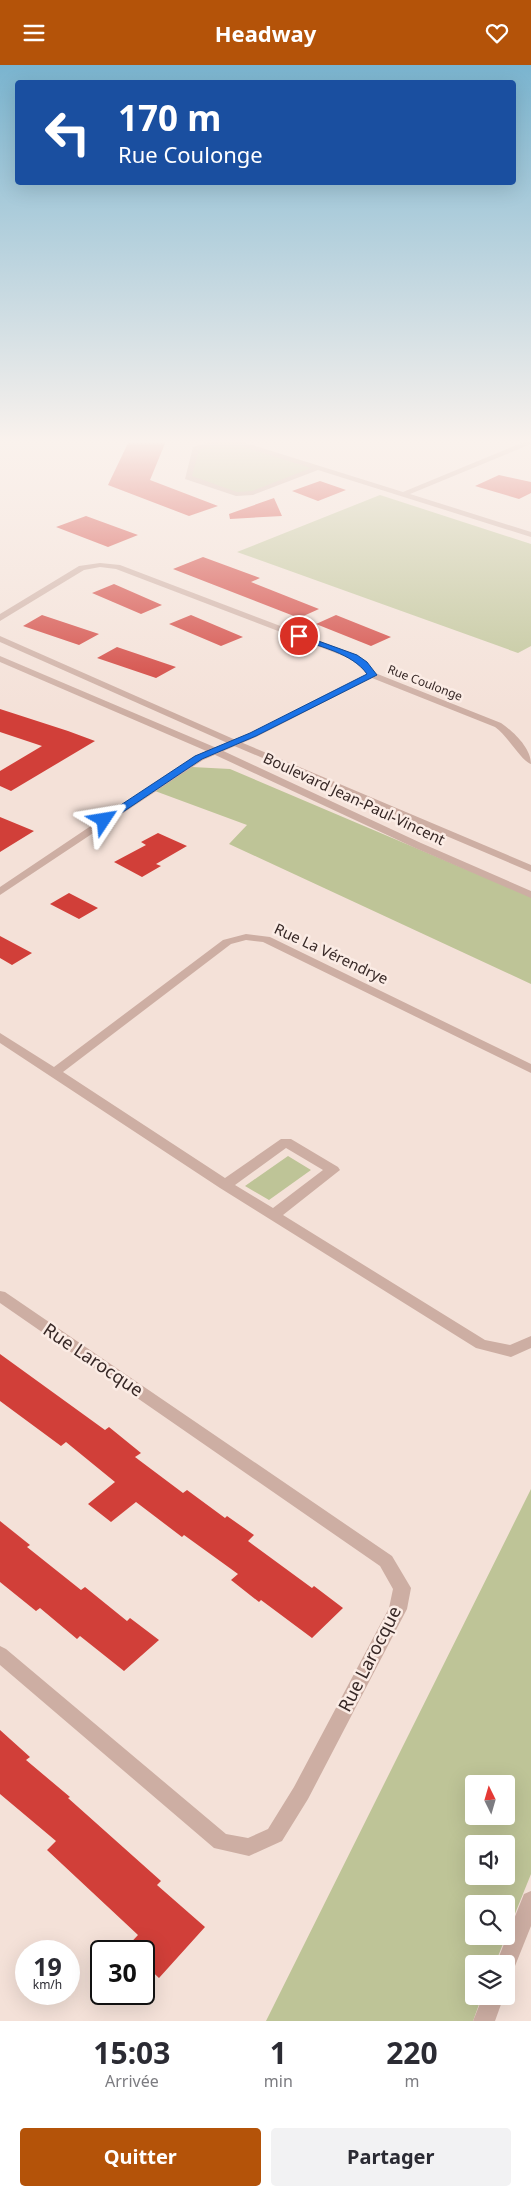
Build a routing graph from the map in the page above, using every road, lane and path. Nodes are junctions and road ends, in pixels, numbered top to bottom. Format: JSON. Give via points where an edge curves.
{"nodes":[{"id":1,"x":0,"y":618,"type":"edge"},
{"id":2,"x":0,"y":639,"type":"edge"},
{"id":3,"x":0,"y":659,"type":"edge"},
{"id":4,"x":372,"y":675,"type":"junction"},
{"id":5,"x":234,"y":743,"type":"junction"},
{"id":6,"x":215,"y":751,"type":"junction"},
{"id":7,"x":531,"y":761,"type":"edge"},
{"id":8,"x":531,"y":869,"type":"edge"},
{"id":9,"x":0,"y":892,"type":"edge"},
{"id":10,"x":531,"y":895,"type":"edge"},
{"id":11,"x":0,"y":1037,"type":"edge"},
{"id":12,"x":531,"y":1069,"type":"edge"},
{"id":13,"x":55,"y":1071,"type":"junction"},
{"id":14,"x":225,"y":1185,"type":"junction"},
{"id":15,"x":273,"y":1215,"type":"junction"},
{"id":16,"x":0,"y":1296,"type":"edge"},
{"id":17,"x":531,"y":1341,"type":"edge"},
{"id":18,"x":0,"y":1654,"type":"edge"},
{"id":19,"x":529,"y":1914,"type":"edge"},
{"id":20,"x":510,"y":1955,"type":"edge"},
{"id":21,"x":490,"y":2005,"type":"edge"},
{"id":22,"x":484,"y":2021,"type":"edge"}],
"edges":[{"from":1,"to":4,"type":"street","name":"Rue Coulonge","via":[[82,568],[117,567],[354,657]]},
{"from":2,"to":5,"type":"street","name":"Boulevard Jean-Paul-Vincent"},
{"from":3,"to":6,"type":"street","name":"Boulevard Jean-Paul-Vincent"},
{"from":4,"to":5,"type":"street"},
{"from":4,"to":7,"type":"street","name":"Rue Coulonge","via":[[498,725],[515,738],[523,755]]},
{"from":5,"to":6,"type":"street"},
{"from":5,"to":8,"type":"street","name":"Boulevard Jean-Paul-Vincent"},
{"from":6,"to":9,"type":"street","via":[[199,757]]},
{"from":6,"to":10,"type":"street","name":"Boulevard Jean-Paul-Vincent"},
{"from":11,"to":13,"type":"street"},
{"from":12,"to":13,"type":"street","name":"Rue La Vérendrye","via":[[266,939],[246,937],[227,943]]},
{"from":13,"to":14,"type":"street"},
{"from":14,"to":15,"type":"street"},
{"from":14,"to":15,"type":"street","via":[[286,1142],[333,1170]]},
{"from":15,"to":17,"type":"street","via":[[481,1344],[511,1351]]},
{"from":16,"to":18,"type":"street","name":"Rue Larocque","via":[[386,1561],[402,1587],[398,1609],[300,1793],[275,1835],[249,1847],[221,1842]]},
{"from":19,"to":20,"type":"street"},
{"from":21,"to":22,"type":"street"}]}
